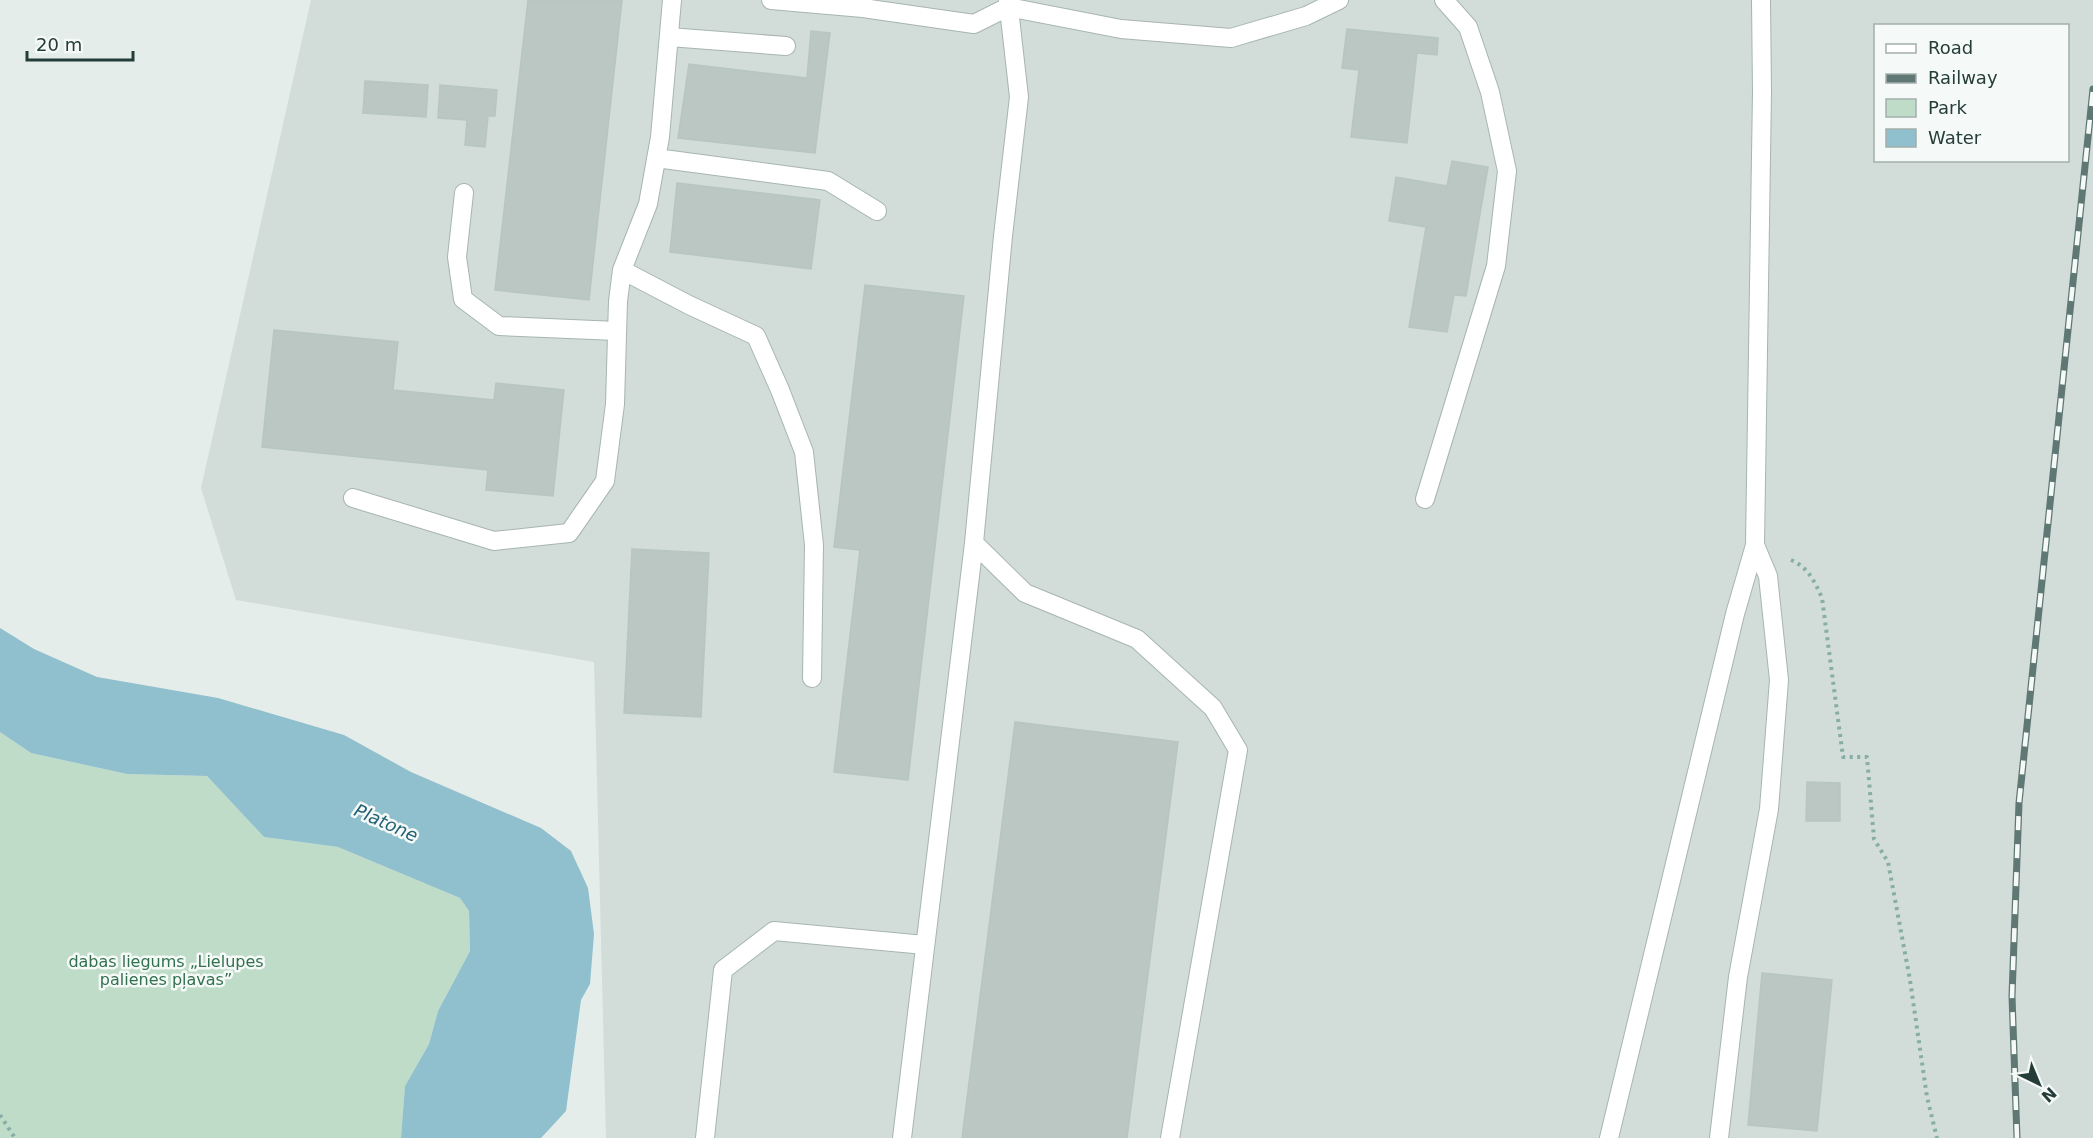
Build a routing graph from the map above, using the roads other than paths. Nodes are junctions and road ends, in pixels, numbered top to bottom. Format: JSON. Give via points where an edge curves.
{"nodes":[{"id":1,"x":672,"y":0,"type":"edge"},
{"id":2,"x":771,"y":0,"type":"edge"},
{"id":3,"x":1339,"y":0,"type":"edge"},
{"id":4,"x":1444,"y":0,"type":"edge"},
{"id":5,"x":1761,"y":0,"type":"edge"},
{"id":6,"x":1008,"y":3,"type":"edge"},
{"id":7,"x":669,"y":37,"type":"junction"},
{"id":8,"x":786,"y":46,"type":"dead end"},
{"id":9,"x":656,"y":158,"type":"junction"},
{"id":10,"x":464,"y":193,"type":"dead end"},
{"id":11,"x":877,"y":211,"type":"dead end"},
{"id":12,"x":622,"y":270,"type":"junction"},
{"id":13,"x":617,"y":331,"type":"junction"},
{"id":14,"x":352,"y":498,"type":"dead end"},
{"id":15,"x":1425,"y":499,"type":"dead end"},
{"id":16,"x":974,"y":543,"type":"junction"},
{"id":17,"x":1755,"y":545,"type":"junction"},
{"id":18,"x":812,"y":678,"type":"dead end"},
{"id":19,"x":925,"y":945,"type":"junction"},
{"id":20,"x":705,"y":1138,"type":"edge"},
{"id":21,"x":902,"y":1138,"type":"edge"},
{"id":22,"x":1170,"y":1138,"type":"edge"},
{"id":23,"x":1609,"y":1138,"type":"edge"},
{"id":24,"x":1719,"y":1138,"type":"edge"}],
"edges":[{"from":1,"to":7,"type":"street"},
{"from":2,"to":6,"type":"street","via":[[974,24]]},
{"from":3,"to":6,"type":"street","via":[[1306,16],[1231,38],[1121,29]]},
{"from":4,"to":15,"type":"street","via":[[1468,27],[1490,92],[1507,171],[1496,266]]},
{"from":5,"to":17,"type":"street"},
{"from":6,"to":16,"type":"street","via":[[1019,97]]},
{"from":7,"to":8,"type":"street"},
{"from":7,"to":9,"type":"street"},
{"from":9,"to":11,"type":"street","via":[[828,181]]},
{"from":9,"to":12,"type":"street","via":[[648,204]]},
{"from":10,"to":13,"type":"street","via":[[457,257],[463,299],[499,326]]},
{"from":12,"to":13,"type":"street"},
{"from":12,"to":18,"type":"street","via":[[756,336],[804,452],[814,545]]},
{"from":13,"to":14,"type":"street","via":[[615,404],[605,481],[569,533],[494,541]]},
{"from":16,"to":19,"type":"street"},
{"from":16,"to":22,"type":"street","via":[[1025,593],[1137,639],[1213,708],[1238,750]]},
{"from":17,"to":23,"type":"street"},
{"from":17,"to":24,"type":"street","via":[[1768,576],[1779,680],[1768,809],[1738,977]]},
{"from":19,"to":20,"type":"street","via":[[774,931],[723,970]]},
{"from":19,"to":21,"type":"street"}]}
